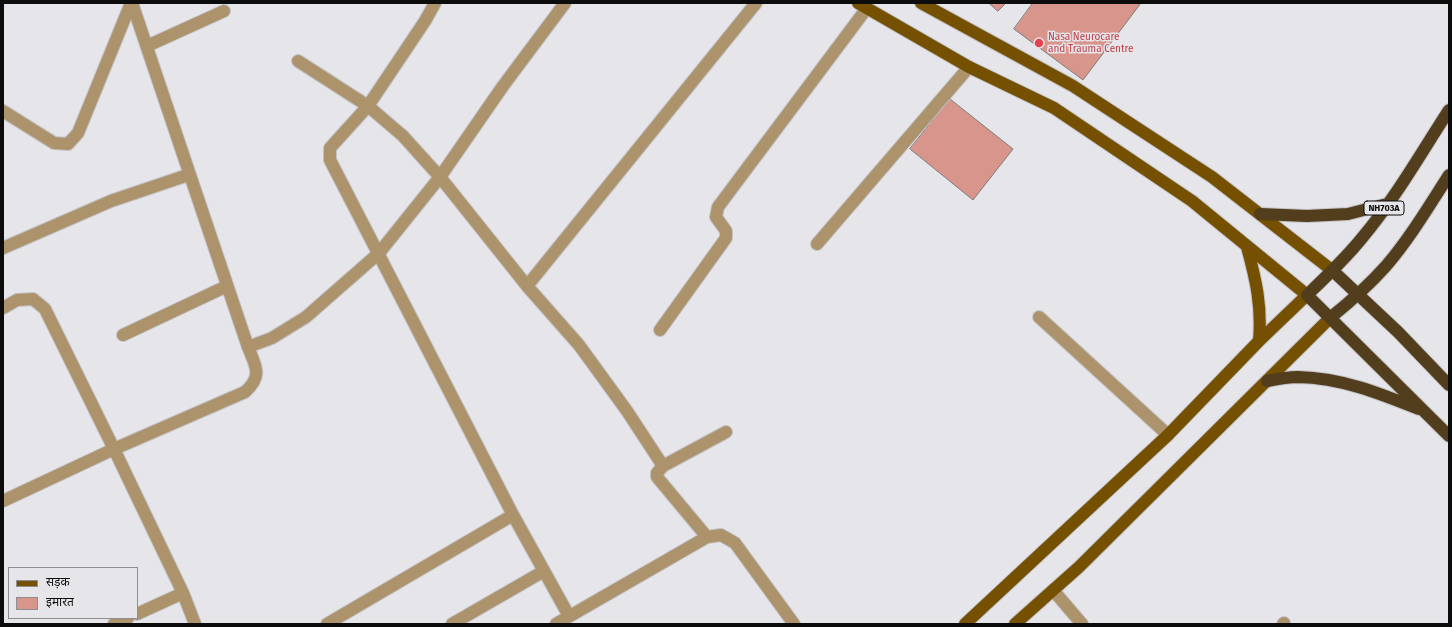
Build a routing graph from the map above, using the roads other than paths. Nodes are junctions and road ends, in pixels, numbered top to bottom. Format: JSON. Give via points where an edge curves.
{"nodes":[{"id":1,"x":131,"y":3,"type":"edge"},
{"id":2,"x":435,"y":3,"type":"edge"},
{"id":3,"x":564,"y":3,"type":"edge"},
{"id":4,"x":756,"y":3,"type":"edge"},
{"id":5,"x":921,"y":3,"type":"edge"},
{"id":6,"x":863,"y":5,"type":"edge"},
{"id":7,"x":224,"y":11,"type":"dead end"},
{"id":8,"x":147,"y":46,"type":"junction"},
{"id":9,"x":298,"y":61,"type":"dead end"},
{"id":10,"x":969,"y":67,"type":"junction"},
{"id":11,"x":368,"y":106,"type":"junction"},
{"id":12,"x":1449,"y":110,"type":"edge"},
{"id":13,"x":3,"y":111,"type":"edge"},
{"id":14,"x":188,"y":175,"type":"junction"},
{"id":15,"x":1449,"y":175,"type":"edge"},
{"id":16,"x":440,"y":177,"type":"junction"},
{"id":17,"x":1387,"y":204,"type":"junction"},
{"id":18,"x":1260,"y":214,"type":"junction"},
{"id":19,"x":817,"y":244,"type":"dead end"},
{"id":20,"x":1247,"y":247,"type":"junction"},
{"id":21,"x":3,"y":248,"type":"edge"},
{"id":22,"x":379,"y":253,"type":"junction"},
{"id":23,"x":1333,"y":271,"type":"junction"},
{"id":24,"x":227,"y":286,"type":"junction"},
{"id":25,"x":527,"y":286,"type":"junction"},
{"id":26,"x":1358,"y":294,"type":"junction"},
{"id":27,"x":1307,"y":295,"type":"junction"},
{"id":28,"x":3,"y":308,"type":"edge"},
{"id":29,"x":1039,"y":317,"type":"dead end"},
{"id":30,"x":1330,"y":318,"type":"junction"},
{"id":31,"x":660,"y":330,"type":"dead end"},
{"id":32,"x":123,"y":335,"type":"dead end"},
{"id":33,"x":1259,"y":341,"type":"junction"},
{"id":34,"x":248,"y":347,"type":"junction"},
{"id":35,"x":1267,"y":381,"type":"junction"},
{"id":36,"x":1449,"y":385,"type":"edge"},
{"id":37,"x":1424,"y":411,"type":"junction"},
{"id":38,"x":726,"y":432,"type":"dead end"},
{"id":39,"x":1168,"y":435,"type":"junction"},
{"id":40,"x":1449,"y":436,"type":"edge"},
{"id":41,"x":114,"y":449,"type":"junction"},
{"id":42,"x":663,"y":466,"type":"junction"},
{"id":43,"x":3,"y":501,"type":"edge"},
{"id":44,"x":512,"y":515,"type":"junction"},
{"id":45,"x":707,"y":536,"type":"junction"},
{"id":46,"x":544,"y":571,"type":"junction"},
{"id":47,"x":1053,"y":590,"type":"junction"},
{"id":48,"x":183,"y":593,"type":"junction"},
{"id":49,"x":138,"y":614,"type":"edge"},
{"id":50,"x":569,"y":616,"type":"junction"},
{"id":51,"x":126,"y":619,"type":"edge"},
{"id":52,"x":114,"y":624,"type":"edge"},
{"id":53,"x":195,"y":624,"type":"edge"},
{"id":54,"x":327,"y":624,"type":"edge"},
{"id":55,"x":452,"y":624,"type":"edge"},
{"id":56,"x":556,"y":624,"type":"edge"},
{"id":57,"x":794,"y":624,"type":"edge"},
{"id":58,"x":965,"y":624,"type":"edge"},
{"id":59,"x":1015,"y":624,"type":"edge"},
{"id":60,"x":1082,"y":624,"type":"edge"}],
"edges":[{"from":1,"to":8,"type":"street"},
{"from":1,"to":13,"type":"street","via":[[78,134],[68,144],[54,143]]},
{"from":2,"to":11,"type":"street"},
{"from":3,"to":16,"type":"street"},
{"from":4,"to":25,"type":"street"},
{"from":5,"to":18,"type":"main road","via":[[1073,86],[1212,177]]},
{"from":6,"to":10,"type":"main road"},
{"from":6,"to":31,"type":"street","via":[[718,207],[716,217],[727,234]]},
{"from":7,"to":8,"type":"street"},
{"from":8,"to":14,"type":"street"},
{"from":9,"to":11,"type":"street"},
{"from":10,"to":19,"type":"street"},
{"from":10,"to":20,"type":"main road","via":[[1054,108],[1192,201]]},
{"from":11,"to":16,"type":"street","via":[[403,136]]},
{"from":11,"to":22,"type":"street","via":[[329,153],[330,160]]},
{"from":12,"to":17,"type":"highway","number":"NH703A"},
{"from":14,"to":21,"type":"street","via":[[111,201]]},
{"from":14,"to":24,"type":"street"},
{"from":15,"to":26,"type":"highway","via":[[1412,232],[1386,265]]},
{"from":16,"to":22,"type":"street"},
{"from":16,"to":25,"type":"street"},
{"from":17,"to":18,"type":"highway","via":[[1348,214]]},
{"from":17,"to":23,"type":"highway","number":"NH703A"},
{"from":18,"to":23,"type":"main road"},
{"from":20,"to":27,"type":"main road"},
{"from":20,"to":33,"type":"main road","via":[[1259,296]]},
{"from":22,"to":34,"type":"street","via":[[306,317],[272,338]]},
{"from":22,"to":44,"type":"street"},
{"from":23,"to":26,"type":"highway"},
{"from":23,"to":27,"type":"highway","number":"NH703A"},
{"from":24,"to":32,"type":"street"},
{"from":24,"to":34,"type":"street"},
{"from":25,"to":42,"type":"street","via":[[580,345]]},
{"from":26,"to":30,"type":"highway"},
{"from":26,"to":36,"type":"highway"},
{"from":27,"to":30,"type":"highway"},
{"from":27,"to":33,"type":"main road"},
{"from":28,"to":41,"type":"street","via":[[17,300],[33,299],[45,309]]},
{"from":29,"to":39,"type":"street"},
{"from":30,"to":35,"type":"main road"},
{"from":30,"to":37,"type":"highway"},
{"from":33,"to":39,"type":"main road"},
{"from":34,"to":41,"type":"street","via":[[257,369],[257,377],[245,392]]},
{"from":35,"to":37,"type":"highway","via":[[1297,377],[1330,380],[1361,386]]},
{"from":35,"to":47,"type":"main road"},
{"from":37,"to":40,"type":"highway"},
{"from":38,"to":42,"type":"street"},
{"from":39,"to":58,"type":"main road"},
{"from":41,"to":43,"type":"street"},
{"from":41,"to":48,"type":"street"},
{"from":42,"to":45,"type":"street","via":[[657,477]]},
{"from":44,"to":46,"type":"street"},
{"from":44,"to":54,"type":"street"},
{"from":45,"to":50,"type":"street"},
{"from":45,"to":57,"type":"street","via":[[721,536],[735,543]]},
{"from":46,"to":50,"type":"street"},
{"from":46,"to":55,"type":"street"},
{"from":47,"to":59,"type":"main road"},
{"from":47,"to":60,"type":"street"},
{"from":48,"to":49,"type":"street"},
{"from":48,"to":53,"type":"street"},
{"from":50,"to":56,"type":"street"},
{"from":51,"to":52,"type":"street"}]}
